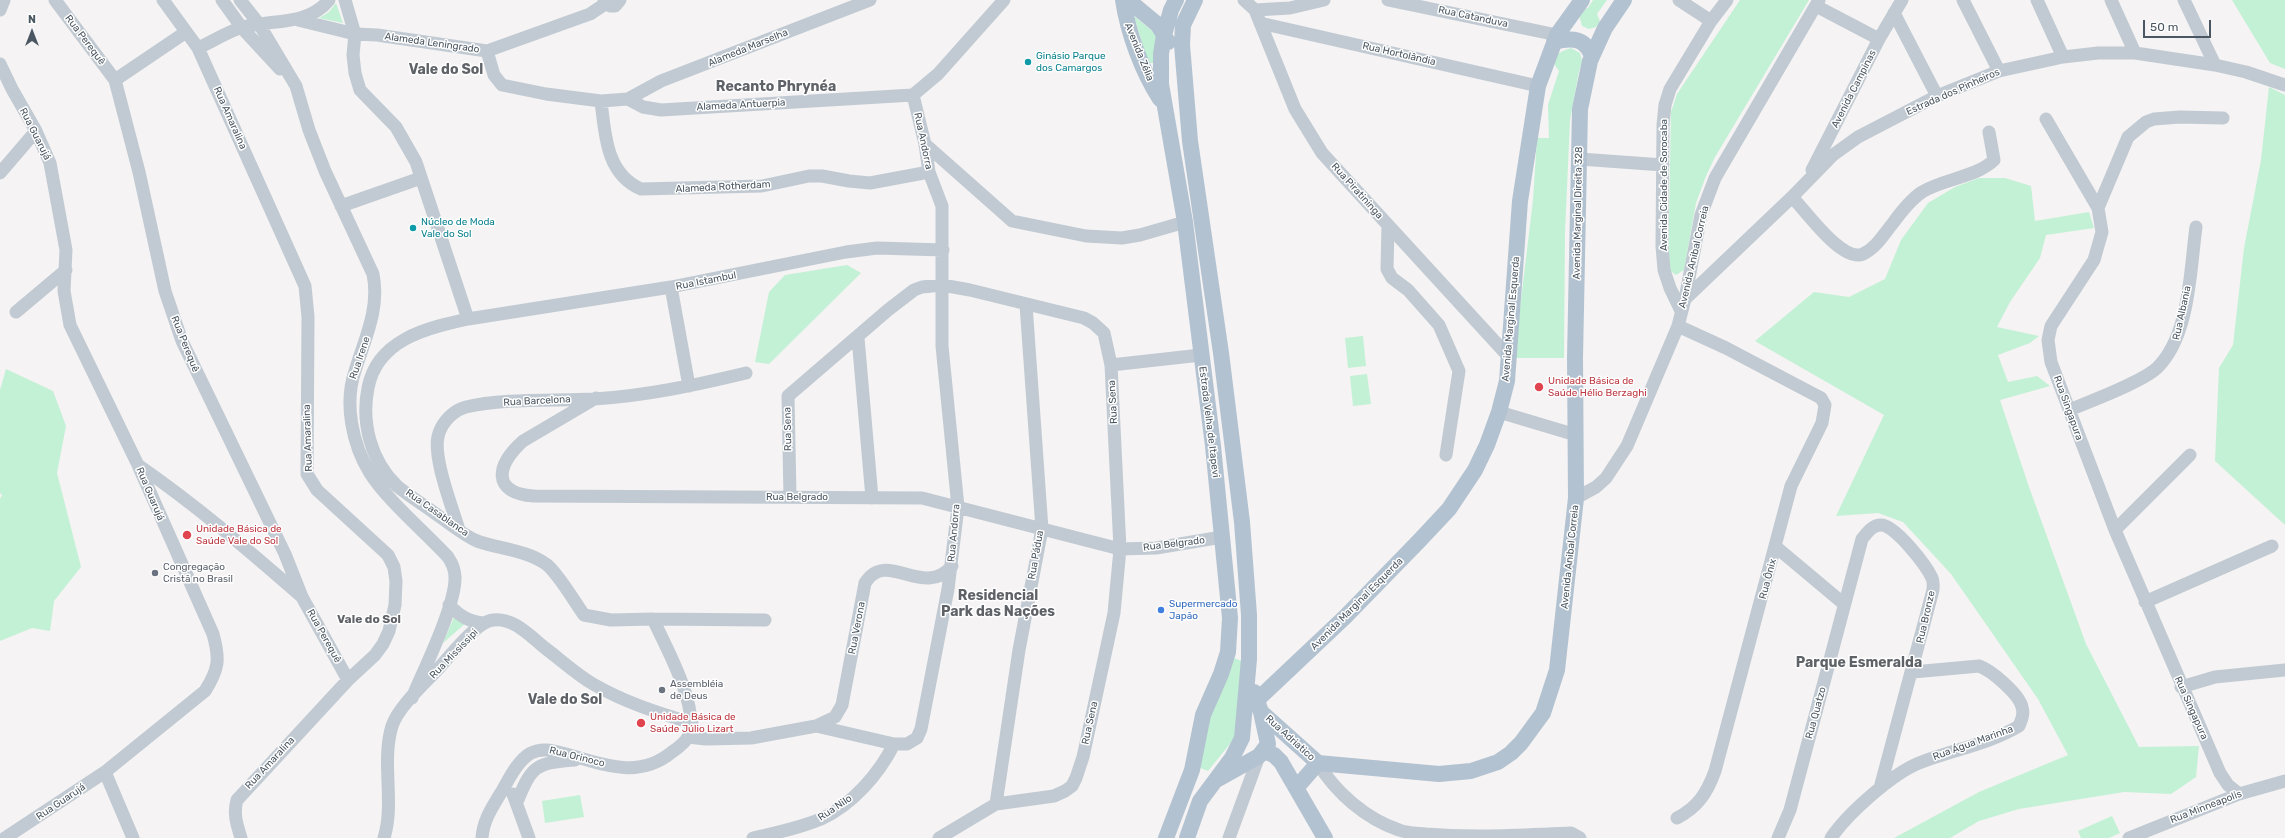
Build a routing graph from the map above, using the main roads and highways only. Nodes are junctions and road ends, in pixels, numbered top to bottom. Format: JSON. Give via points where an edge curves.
{"nodes":[{"id":1,"x":1123,"y":0,"type":"edge"},
{"id":2,"x":1128,"y":0,"type":"edge"},
{"id":3,"x":1176,"y":0,"type":"edge"},
{"id":4,"x":1195,"y":0,"type":"edge"},
{"id":5,"x":1582,"y":0,"type":"edge"},
{"id":6,"x":1624,"y":0,"type":"edge"},
{"id":7,"x":1573,"y":14,"type":"junction"},
{"id":8,"x":1605,"y":28,"type":"junction"},
{"id":9,"x":1164,"y":34,"type":"junction"},
{"id":10,"x":1556,"y":38,"type":"junction"},
{"id":11,"x":1592,"y":56,"type":"junction"},
{"id":12,"x":1163,"y":102,"type":"junction"},
{"id":13,"x":1190,"y":142,"type":"junction"},
{"id":14,"x":1576,"y":498,"type":"joint"},
{"id":15,"x":1248,"y":670,"type":"junction"},
{"id":16,"x":1259,"y":706,"type":"junction"},
{"id":17,"x":1261,"y":754,"type":"junction"},
{"id":18,"x":1318,"y":763,"type":"junction"},
{"id":19,"x":1213,"y":782,"type":"junction"},
{"id":20,"x":1297,"y":787,"type":"junction"},
{"id":21,"x":1324,"y":837,"type":"edge"},
{"id":22,"x":1166,"y":838,"type":"edge"},
{"id":23,"x":1187,"y":838,"type":"edge"}],
"edges":[{"from":1,"to":12,"type":"main road","name":"Avenida Zélia","via":[[1126,20],[1139,55]]},
{"from":2,"to":9,"type":"main road","via":[[1158,25]]},
{"from":3,"to":9,"type":"main road","name":"Estrada Velha de Itapevi"},
{"from":4,"to":13,"type":"main road","name":"Estrada Velha de Itapevi","via":[[1183,25],[1182,45]]},
{"from":5,"to":7,"type":"main road","name":"Avenida Marginal Esquerda"},
{"from":6,"to":8,"type":"main road","name":"Avenida Marginal Direita 328"},
{"from":7,"to":8,"type":"main road","via":[[1581,32],[1590,35]]},
{"from":7,"to":10,"type":"main road","name":"Avenida Marginal Esquerda"},
{"from":8,"to":11,"type":"main road","name":"Avenida Marginal Direita 328"},
{"from":9,"to":12,"type":"main road","name":"Estrada Velha de Itapevi"},
{"from":9,"to":13,"type":"main road","via":[[1175,62],[1182,128],[1184,136]]},
{"from":10,"to":11,"type":"main road","via":[[1583,42]]},
{"from":10,"to":16,"type":"main road","name":"Avenida Marginal Esquerda","via":[[1538,86],[1520,201],[1507,381],[1487,445],[1475,470],[1448,509]]},
{"from":11,"to":14,"type":"main road","name":"Avenida Marginal Direita 328","via":[[1580,109],[1575,358]]},
{"from":12,"to":22,"type":"main road","name":"Estrada Velha de Itapevi","via":[[1184,222],[1213,446],[1230,618],[1228,652],[1202,715],[1192,770]]},
{"from":13,"to":15,"type":"main road","name":"Estrada Velha de Itapevi","via":[[1220,345],[1242,522],[1249,615]]},
{"from":14,"to":18,"type":"main road","name":"Avenida Anibal Correia","via":[[1557,670],[1543,712],[1521,743],[1498,762],[1471,771],[1449,774]]},
{"from":15,"to":16,"type":"main road"},
{"from":15,"to":19,"type":"main road","name":"Estrada Velha de Itapevi","via":[[1242,738],[1232,758]]},
{"from":16,"to":17,"type":"main road","via":[[1268,739]]},
{"from":16,"to":18,"type":"main road","name":"Rua Adriatico"},
{"from":17,"to":19,"type":"main road"},
{"from":17,"to":20,"type":"main road","via":[[1274,755]]},
{"from":18,"to":20,"type":"main road"},
{"from":19,"to":23,"type":"main road","name":"Estrada Velha de Itapevi","via":[[1200,801]]},
{"from":20,"to":21,"type":"main road"}]}
